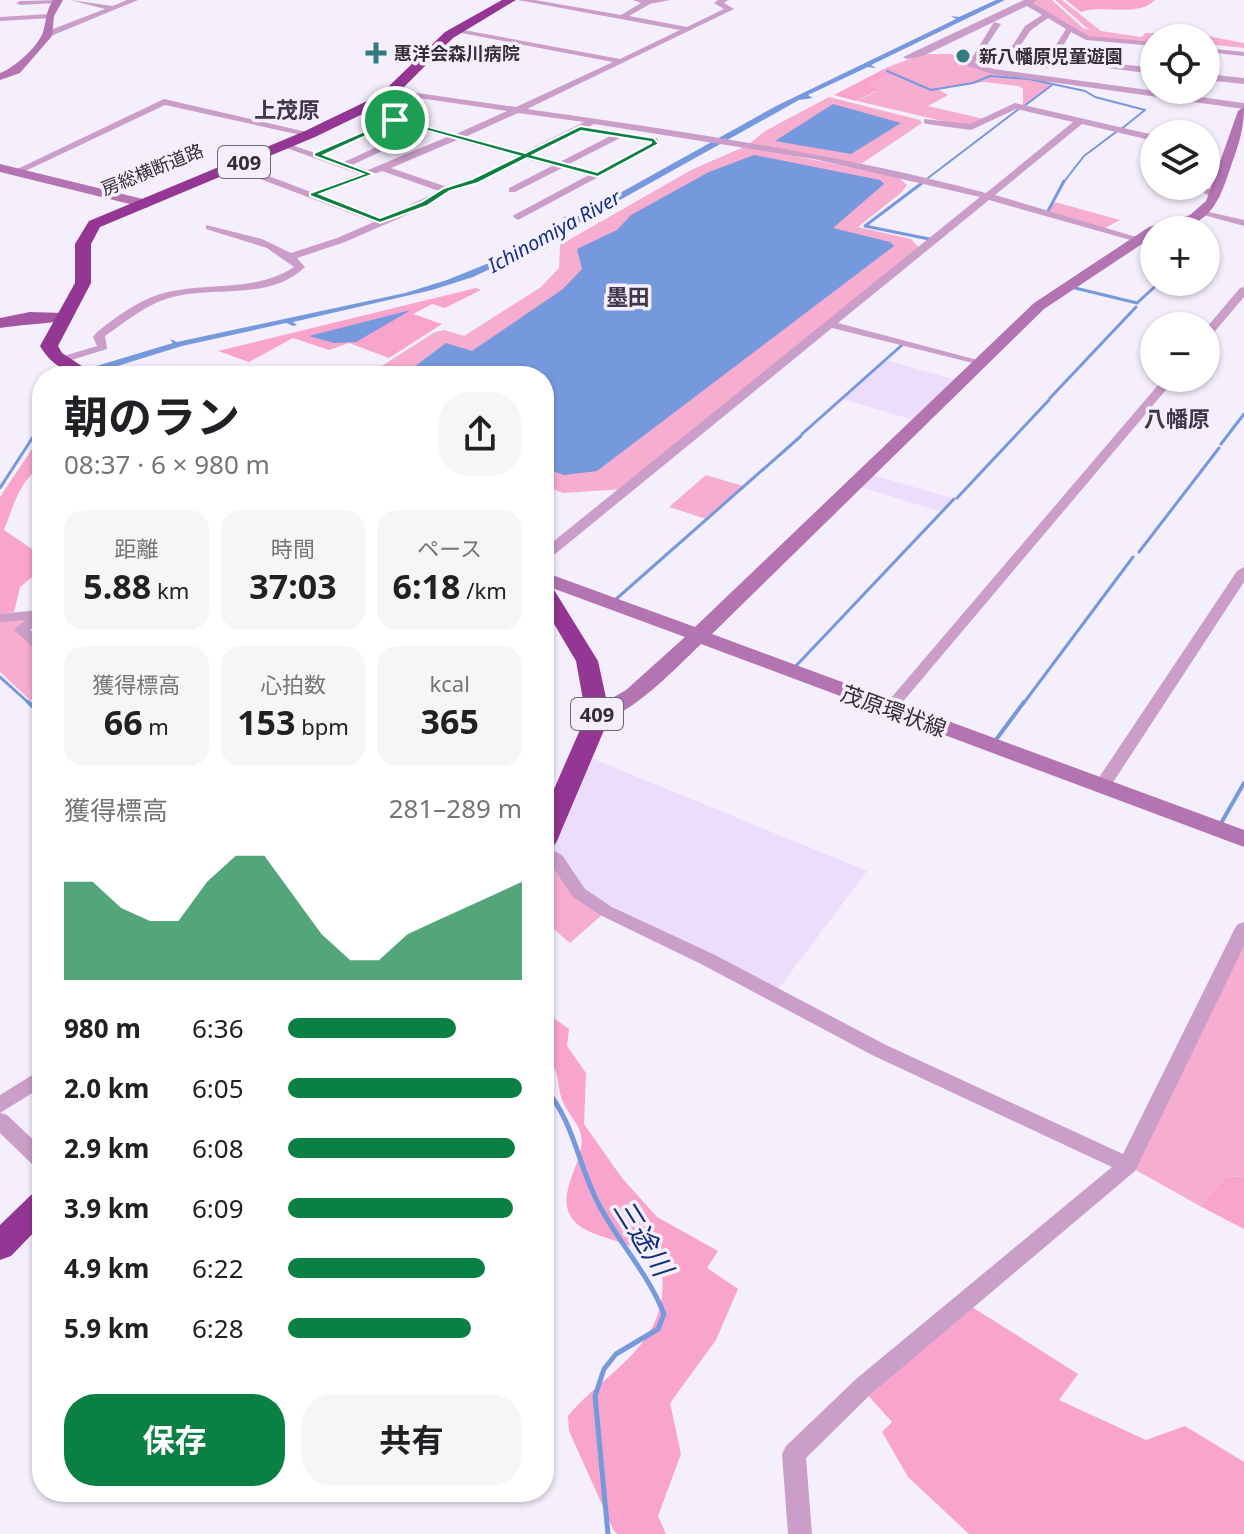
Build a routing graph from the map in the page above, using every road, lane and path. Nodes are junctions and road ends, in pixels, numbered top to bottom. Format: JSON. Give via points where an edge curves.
{"nodes":[{"id":1,"x":58,"y":0,"type":"edge"},
{"id":2,"x":74,"y":0,"type":"edge"},
{"id":3,"x":134,"y":0,"type":"edge"},
{"id":4,"x":510,"y":0,"type":"edge"},
{"id":5,"x":522,"y":0,"type":"edge"},
{"id":6,"x":637,"y":0,"type":"edge"},
{"id":7,"x":666,"y":0,"type":"edge"},
{"id":8,"x":724,"y":0,"type":"edge"},
{"id":9,"x":1030,"y":1,"type":"edge"},
{"id":10,"x":648,"y":2,"type":"junction"},
{"id":11,"x":20,"y":3,"type":"dead end"},
{"id":12,"x":114,"y":8,"type":"junction"},
{"id":13,"x":1047,"y":15,"type":"junction"},
{"id":14,"x":49,"y":16,"type":"junction"},
{"id":15,"x":623,"y":17,"type":"junction"},
{"id":16,"x":0,"y":19,"type":"edge"},
{"id":17,"x":985,"y":23,"type":"junction"},
{"id":18,"x":997,"y":24,"type":"junction"},
{"id":19,"x":1028,"y":28,"type":"junction"},
{"id":20,"x":1070,"y":28,"type":"junction"},
{"id":21,"x":688,"y":29,"type":"junction"},
{"id":22,"x":456,"y":30,"type":"junction"},
{"id":23,"x":48,"y":34,"type":"junction"},
{"id":24,"x":1104,"y":40,"type":"junction"},
{"id":25,"x":1140,"y":43,"type":"edge"},
{"id":26,"x":980,"y":50,"type":"junction"},
{"id":27,"x":1220,"y":51,"type":"edge"},
{"id":28,"x":1012,"y":54,"type":"junction"},
{"id":29,"x":1244,"y":54,"type":"edge"},
{"id":30,"x":907,"y":57,"type":"dead end"},
{"id":31,"x":1052,"y":58,"type":"junction"},
{"id":32,"x":619,"y":61,"type":"junction"},
{"id":33,"x":1092,"y":63,"type":"junction"},
{"id":34,"x":1140,"y":69,"type":"edge"},
{"id":35,"x":1000,"y":71,"type":"junction"},
{"id":36,"x":0,"y":77,"type":"edge"},
{"id":37,"x":1040,"y":77,"type":"junction"},
{"id":38,"x":1220,"y":80,"type":"edge"},
{"id":39,"x":1244,"y":81,"type":"edge"},
{"id":40,"x":1082,"y":83,"type":"junction"},
{"id":41,"x":392,"y":91,"type":"junction"},
{"id":42,"x":1140,"y":92,"type":"edge"},
{"id":43,"x":1209,"y":104,"type":"edge"},
{"id":44,"x":359,"y":111,"type":"junction"},
{"id":45,"x":509,"y":112,"type":"junction"},
{"id":46,"x":1243,"y":114,"type":"edge"},
{"id":47,"x":493,"y":119,"type":"junction"},
{"id":48,"x":395,"y":120,"type":"junction"},
{"id":49,"x":595,"y":120,"type":"junction"},
{"id":50,"x":927,"y":121,"type":"dead end"},
{"id":51,"x":1079,"y":122,"type":"junction"},
{"id":52,"x":425,"y":128,"type":"junction"},
{"id":53,"x":580,"y":128,"type":"junction"},
{"id":54,"x":310,"y":134,"type":"junction"},
{"id":55,"x":621,"y":134,"type":"junction"},
{"id":56,"x":1140,"y":134,"type":"edge"},
{"id":57,"x":458,"y":137,"type":"junction"},
{"id":58,"x":283,"y":145,"type":"junction"},
{"id":59,"x":317,"y":155,"type":"junction"},
{"id":60,"x":526,"y":155,"type":"junction"},
{"id":61,"x":345,"y":165,"type":"junction"},
{"id":62,"x":561,"y":165,"type":"junction"},
{"id":63,"x":234,"y":166,"type":"junction"},
{"id":64,"x":0,"y":168,"type":"edge"},
{"id":65,"x":385,"y":169,"type":"junction"},
{"id":66,"x":16,"y":172,"type":"junction"},
{"id":67,"x":370,"y":174,"type":"junction"},
{"id":68,"x":598,"y":175,"type":"junction"},
{"id":69,"x":1220,"y":184,"type":"edge"},
{"id":70,"x":447,"y":190,"type":"junction"},
{"id":71,"x":313,"y":194,"type":"junction"},
{"id":72,"x":989,"y":195,"type":"junction"},
{"id":73,"x":1213,"y":200,"type":"edge"},
{"id":74,"x":547,"y":201,"type":"junction"},
{"id":75,"x":146,"y":204,"type":"junction"},
{"id":76,"x":1204,"y":212,"type":"junction"},
{"id":77,"x":1194,"y":216,"type":"edge"},
{"id":78,"x":518,"y":217,"type":"dead end"},
{"id":79,"x":380,"y":221,"type":"junction"},
{"id":80,"x":1244,"y":223,"type":"edge"},
{"id":81,"x":210,"y":227,"type":"dead end"},
{"id":82,"x":1140,"y":231,"type":"edge"},
{"id":83,"x":1140,"y":239,"type":"edge"},
{"id":84,"x":292,"y":256,"type":"junction"},
{"id":85,"x":1244,"y":290,"type":"edge"},
{"id":86,"x":63,"y":318,"type":"junction"},
{"id":87,"x":1220,"y":318,"type":"edge"},
{"id":88,"x":0,"y":323,"type":"edge"},
{"id":89,"x":829,"y":324,"type":"junction"},
{"id":90,"x":61,"y":360,"type":"junction"},
{"id":91,"x":981,"y":364,"type":"junction"},
{"id":92,"x":71,"y":366,"type":"edge"},
{"id":93,"x":1158,"y":392,"type":"edge"},
{"id":94,"x":554,"y":548,"type":"edge"},
{"id":95,"x":1244,"y":571,"type":"edge"},
{"id":96,"x":554,"y":582,"type":"edge"},
{"id":97,"x":554,"y":606,"type":"edge"},
{"id":98,"x":32,"y":615,"type":"edge"},
{"id":99,"x":0,"y":618,"type":"edge"},
{"id":100,"x":32,"y":622,"type":"edge"},
{"id":101,"x":698,"y":636,"type":"junction"},
{"id":102,"x":32,"y":639,"type":"edge"},
{"id":103,"x":890,"y":708,"type":"junction"},
{"id":104,"x":598,"y":716,"type":"junction"},
{"id":105,"x":1102,"y":786,"type":"junction"},
{"id":106,"x":554,"y":818,"type":"edge"},
{"id":107,"x":1244,"y":839,"type":"edge"},
{"id":108,"x":554,"y":858,"type":"edge"},
{"id":109,"x":1244,"y":928,"type":"edge"},
{"id":110,"x":32,"y":1084,"type":"edge"},
{"id":111,"x":0,"y":1105,"type":"edge"},
{"id":112,"x":0,"y":1121,"type":"edge"},
{"id":113,"x":32,"y":1151,"type":"edge"},
{"id":114,"x":1128,"y":1165,"type":"junction"},
{"id":115,"x":32,"y":1214,"type":"edge"},
{"id":116,"x":0,"y":1246,"type":"edge"},
{"id":117,"x":800,"y":1534,"type":"edge"}],
"edges":[{"from":1,"to":11,"type":"street"},
{"from":1,"to":14,"type":"street"},
{"from":2,"to":12,"type":"street"},
{"from":3,"to":12,"type":"street"},
{"from":4,"to":22,"type":"highway","name":"房総横断道路","number":"409"},
{"from":5,"to":15,"type":"street"},
{"from":6,"to":10,"type":"street"},
{"from":7,"to":10,"type":"street"},
{"from":8,"to":21,"type":"street","via":[[718,3],[730,9]]},
{"from":9,"to":13,"type":"street"},
{"from":9,"to":17,"type":"street"},
{"from":10,"to":15,"type":"street"},
{"from":12,"to":23,"type":"street"},
{"from":13,"to":19,"type":"street"},
{"from":13,"to":20,"type":"street"},
{"from":14,"to":16,"type":"street"},
{"from":14,"to":23,"type":"street"},
{"from":15,"to":21,"type":"street"},
{"from":17,"to":18,"type":"street"},
{"from":17,"to":30,"type":"street"},
{"from":18,"to":19,"type":"street"},
{"from":18,"to":26,"type":"street"},
{"from":19,"to":28,"type":"street"},
{"from":20,"to":24,"type":"street","via":[[1086,38]]},
{"from":20,"to":31,"type":"street"},
{"from":21,"to":32,"type":"street"},
{"from":22,"to":32,"type":"street"},
{"from":22,"to":41,"type":"highway","name":"房総横断道路","number":"409"},
{"from":23,"to":36,"type":"street","via":[[16,71]]},
{"from":24,"to":25,"type":"street"},
{"from":24,"to":33,"type":"street"},
{"from":26,"to":28,"type":"street"},
{"from":26,"to":35,"type":"street","via":[[970,64]]},
{"from":27,"to":29,"type":"street"},
{"from":28,"to":31,"type":"street"},
{"from":28,"to":35,"type":"street"},
{"from":31,"to":33,"type":"street"},
{"from":31,"to":37,"type":"street"},
{"from":32,"to":45,"type":"street"},
{"from":33,"to":34,"type":"street"},
{"from":33,"to":40,"type":"street"},
{"from":35,"to":37,"type":"street"},
{"from":37,"to":40,"type":"street"},
{"from":38,"to":39,"type":"street"},
{"from":40,"to":42,"type":"street"},
{"from":41,"to":44,"type":"highway","name":"房総横断道路","number":"409"},
{"from":41,"to":45,"type":"street"},
{"from":43,"to":46,"type":"street"},
{"from":44,"to":48,"type":"street"},
{"from":44,"to":54,"type":"highway","name":"房総横断道路","number":"409"},
{"from":45,"to":47,"type":"street"},
{"from":45,"to":49,"type":"street"},
{"from":46,"to":69,"type":"street"},
{"from":47,"to":53,"type":"street"},
{"from":47,"to":57,"type":"street"},
{"from":48,"to":52,"type":"street"},
{"from":48,"to":59,"type":"street"},
{"from":49,"to":53,"type":"street"},
{"from":49,"to":72,"type":"street","via":[[863,166]]},
{"from":50,"to":51,"type":"street","via":[[971,127],[1015,106]]},
{"from":51,"to":56,"type":"street"},
{"from":51,"to":72,"type":"street"},
{"from":52,"to":57,"type":"street"},
{"from":52,"to":61,"type":"street"},
{"from":53,"to":55,"type":"street"},
{"from":53,"to":60,"type":"street"},
{"from":54,"to":58,"type":"highway","name":"房総横断道路","number":"409"},
{"from":54,"to":66,"type":"street","via":[[164,102]]},
{"from":55,"to":62,"type":"street"},
{"from":55,"to":68,"type":"street","via":[[655,144]]},
{"from":57,"to":60,"type":"street"},
{"from":57,"to":65,"type":"street"},
{"from":58,"to":59,"type":"street"},
{"from":58,"to":63,"type":"highway","name":"房総横断道路","number":"409"},
{"from":59,"to":61,"type":"street"},
{"from":60,"to":62,"type":"street"},
{"from":60,"to":70,"type":"street"},
{"from":61,"to":67,"type":"street"},
{"from":62,"to":68,"type":"street"},
{"from":62,"to":74,"type":"street","via":[[512,190]]},
{"from":63,"to":71,"type":"street"},
{"from":63,"to":75,"type":"highway","name":"房総横断道路","number":"409"},
{"from":64,"to":66,"type":"street"},
{"from":65,"to":67,"type":"street"},
{"from":65,"to":70,"type":"street"},
{"from":66,"to":75,"type":"street"},
{"from":67,"to":71,"type":"street"},
{"from":68,"to":74,"type":"street"},
{"from":70,"to":79,"type":"street"},
{"from":71,"to":79,"type":"street"},
{"from":72,"to":82,"type":"street"},
{"from":72,"to":89,"type":"street"},
{"from":73,"to":76,"type":"street"},
{"from":74,"to":78,"type":"street"},
{"from":75,"to":86,"type":"highway","name":"房総横断道路","number":"409","via":[[91,227],[83,244],[83,283]]},
{"from":76,"to":77,"type":"street"},
{"from":76,"to":80,"type":"street"},
{"from":79,"to":84,"type":"street"},
{"from":81,"to":84,"type":"street"},
{"from":83,"to":91,"type":"street","via":[[1039,306]]},
{"from":84,"to":90,"type":"street","via":[[300,267],[279,278],[210,293],[174,294],[141,306],[101,334],[103,347]]},
{"from":85,"to":87,"type":"street"},
{"from":86,"to":88,"type":"main road"},
{"from":86,"to":90,"type":"highway","name":"房総横断道路","number":"409","via":[[49,346]]},
{"from":89,"to":91,"type":"street"},
{"from":89,"to":94,"type":"street"},
{"from":90,"to":92,"type":"highway"},
{"from":91,"to":101,"type":"street"},
{"from":93,"to":103,"type":"street"},
{"from":95,"to":105,"type":"street"},
{"from":96,"to":101,"type":"street","name":"茂原環状線"},
{"from":97,"to":104,"type":"highway","number":"409","via":[[587,661]]},
{"from":98,"to":99,"type":"street"},
{"from":100,"to":102,"type":"street","via":[[21,630]]},
{"from":101,"to":103,"type":"street","name":"茂原環状線"},
{"from":101,"to":104,"type":"street","via":[[633,695]]},
{"from":103,"to":105,"type":"street","name":"茂原環状線"},
{"from":104,"to":106,"type":"highway","number":"409"},
{"from":105,"to":107,"type":"street","name":"茂原環状線"},
{"from":108,"to":114,"type":"street","via":[[579,893],[606,911],[879,1050]]},
{"from":109,"to":114,"type":"street"},
{"from":110,"to":111,"type":"street"},
{"from":112,"to":113,"type":"street"},
{"from":114,"to":117,"type":"street","via":[[864,1386],[794,1454]]},
{"from":115,"to":116,"type":"highway"}]}
